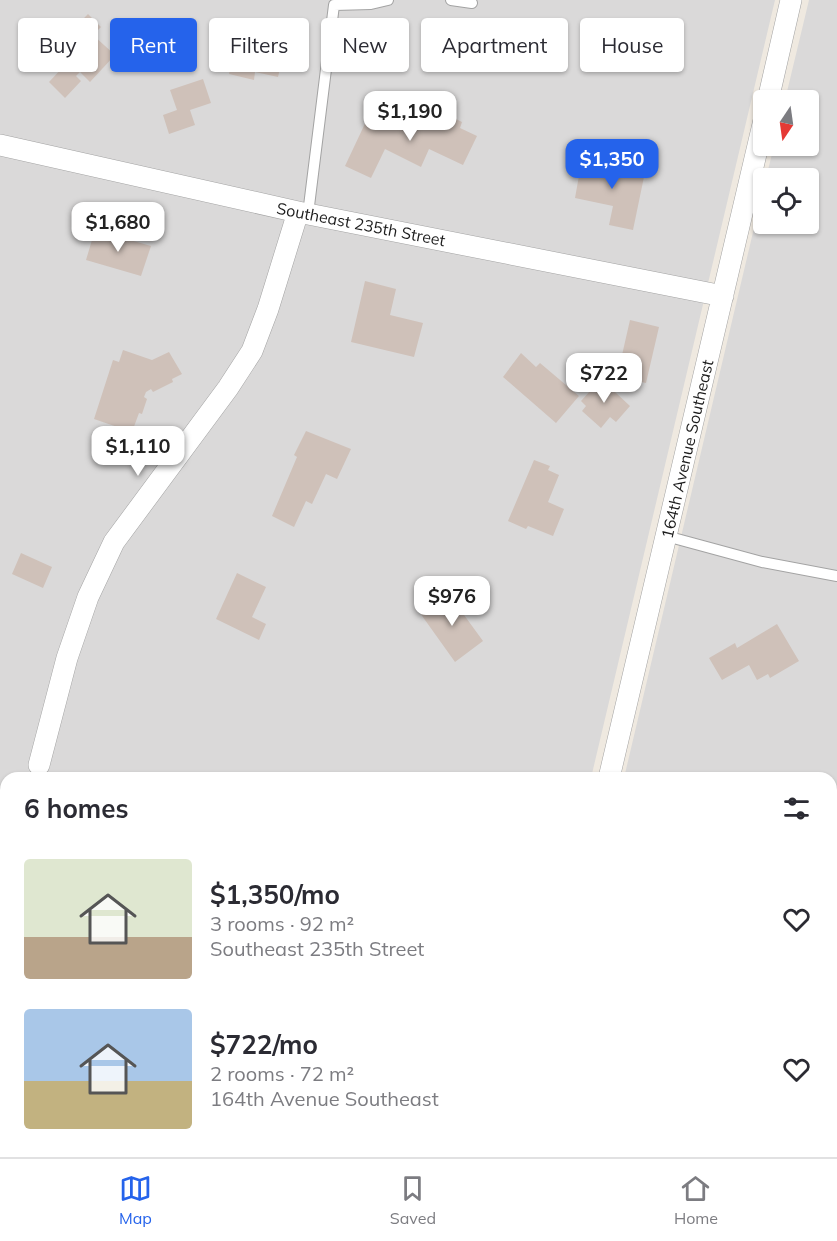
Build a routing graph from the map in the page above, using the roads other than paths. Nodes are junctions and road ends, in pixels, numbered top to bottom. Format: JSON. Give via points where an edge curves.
{"nodes":[{"id":1,"x":388,"y":0,"type":"edge"},
{"id":2,"x":451,"y":0,"type":"edge"},
{"id":3,"x":791,"y":0,"type":"edge"},
{"id":4,"x":472,"y":3,"type":"dead end"},
{"id":5,"x":770,"y":90,"type":"edge"},
{"id":6,"x":0,"y":145,"type":"edge"},
{"id":7,"x":756,"y":156,"type":"edge"},
{"id":8,"x":303,"y":213,"type":"junction"},
{"id":9,"x":723,"y":296,"type":"junction"},
{"id":10,"x":666,"y":536,"type":"junction"},
{"id":11,"x":837,"y":576,"type":"edge"},
{"id":12,"x":39,"y":765,"type":"dead end"},
{"id":13,"x":610,"y":772,"type":"edge"}],
"edges":[{"from":1,"to":8,"type":"lane","via":[[334,5]]},
{"from":2,"to":4,"type":"lane"},
{"from":3,"to":5,"type":"street"},
{"from":6,"to":8,"type":"street","name":"Southeast 235th Street"},
{"from":7,"to":9,"type":"street","name":"164th Avenue Southeast"},
{"from":8,"to":9,"type":"street","name":"Southeast 235th Street"},
{"from":8,"to":12,"type":"street","via":[[252,351],[114,542],[96,579],[67,658]]},
{"from":9,"to":10,"type":"street","name":"164th Avenue Southeast"},
{"from":10,"to":11,"type":"lane","via":[[762,562]]},
{"from":10,"to":13,"type":"street","name":"164th Avenue Southeast"}]}
